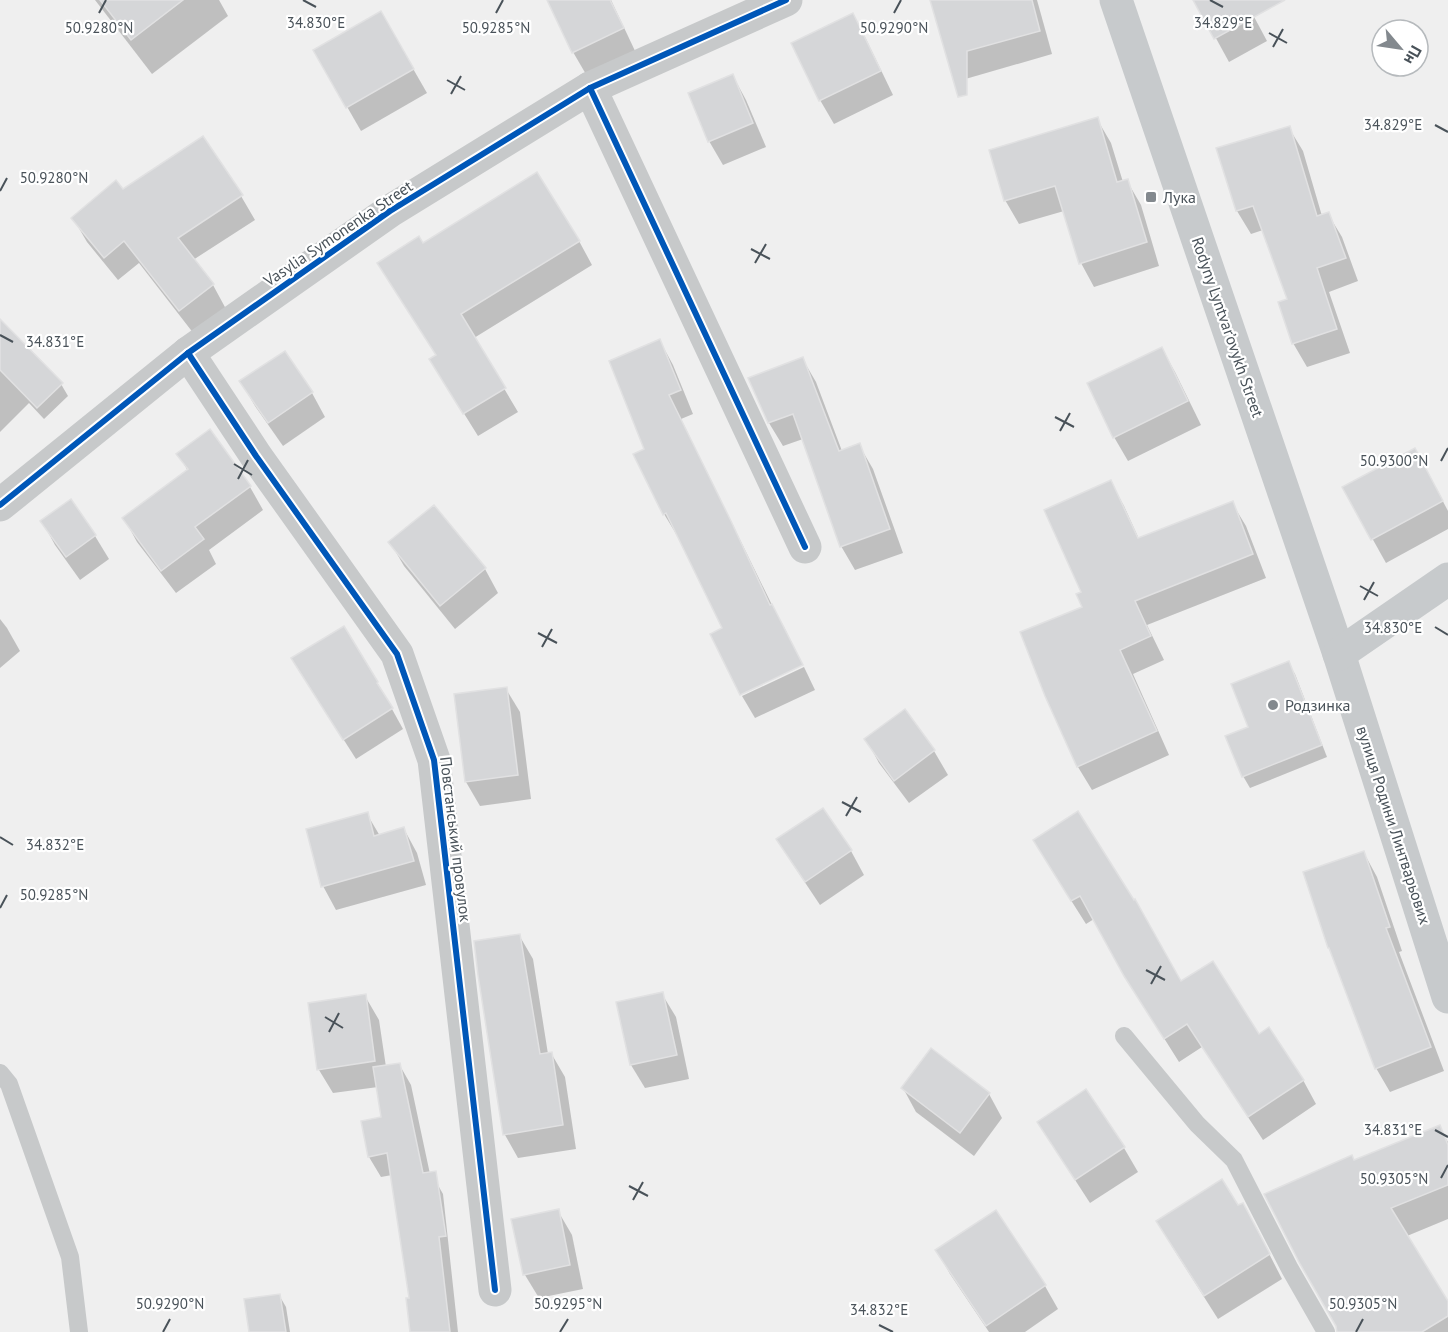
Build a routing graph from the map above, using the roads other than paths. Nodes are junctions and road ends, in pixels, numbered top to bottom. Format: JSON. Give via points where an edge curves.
{"nodes":[{"id":1,"x":786,"y":0,"type":"edge"},
{"id":2,"x":1116,"y":0,"type":"edge"},
{"id":3,"x":590,"y":88,"type":"junction"},
{"id":4,"x":188,"y":353,"type":"junction"},
{"id":5,"x":0,"y":505,"type":"edge"},
{"id":6,"x":805,"y":547,"type":"dead end"},
{"id":7,"x":1448,"y":579,"type":"edge"},
{"id":8,"x":1339,"y":654,"type":"junction"},
{"id":9,"x":1448,"y":997,"type":"edge"},
{"id":10,"x":1124,"y":1036,"type":"dead end"},
{"id":11,"x":0,"y":1073,"type":"edge"},
{"id":12,"x":495,"y":1290,"type":"dead end"},
{"id":13,"x":79,"y":1332,"type":"edge"},
{"id":14,"x":1326,"y":1332,"type":"edge"}],
"edges":[{"from":1,"to":3,"type":"street","name":"Vasylia Symonenka Street"},
{"from":2,"to":8,"type":"main road","name":"Rodyny Lyntvar’ovykh Street"},
{"from":3,"to":4,"type":"street","name":"Vasylia Symonenka Street","via":[[390,211]]},
{"from":3,"to":6,"type":"street"},
{"from":4,"to":5,"type":"street","name":"Vasylia Symonenka Street"},
{"from":4,"to":12,"type":"street","name":"Повстанський провулок","via":[[397,654],[434,760]]},
{"from":7,"to":8,"type":"main road"},
{"from":8,"to":9,"type":"main road","name":"вулиця Родини Линтварьових"},
{"from":10,"to":14,"type":"lane","via":[[1197,1124],[1234,1160]]},
{"from":11,"to":13,"type":"lane","via":[[9,1084],[70,1257]]}]}
